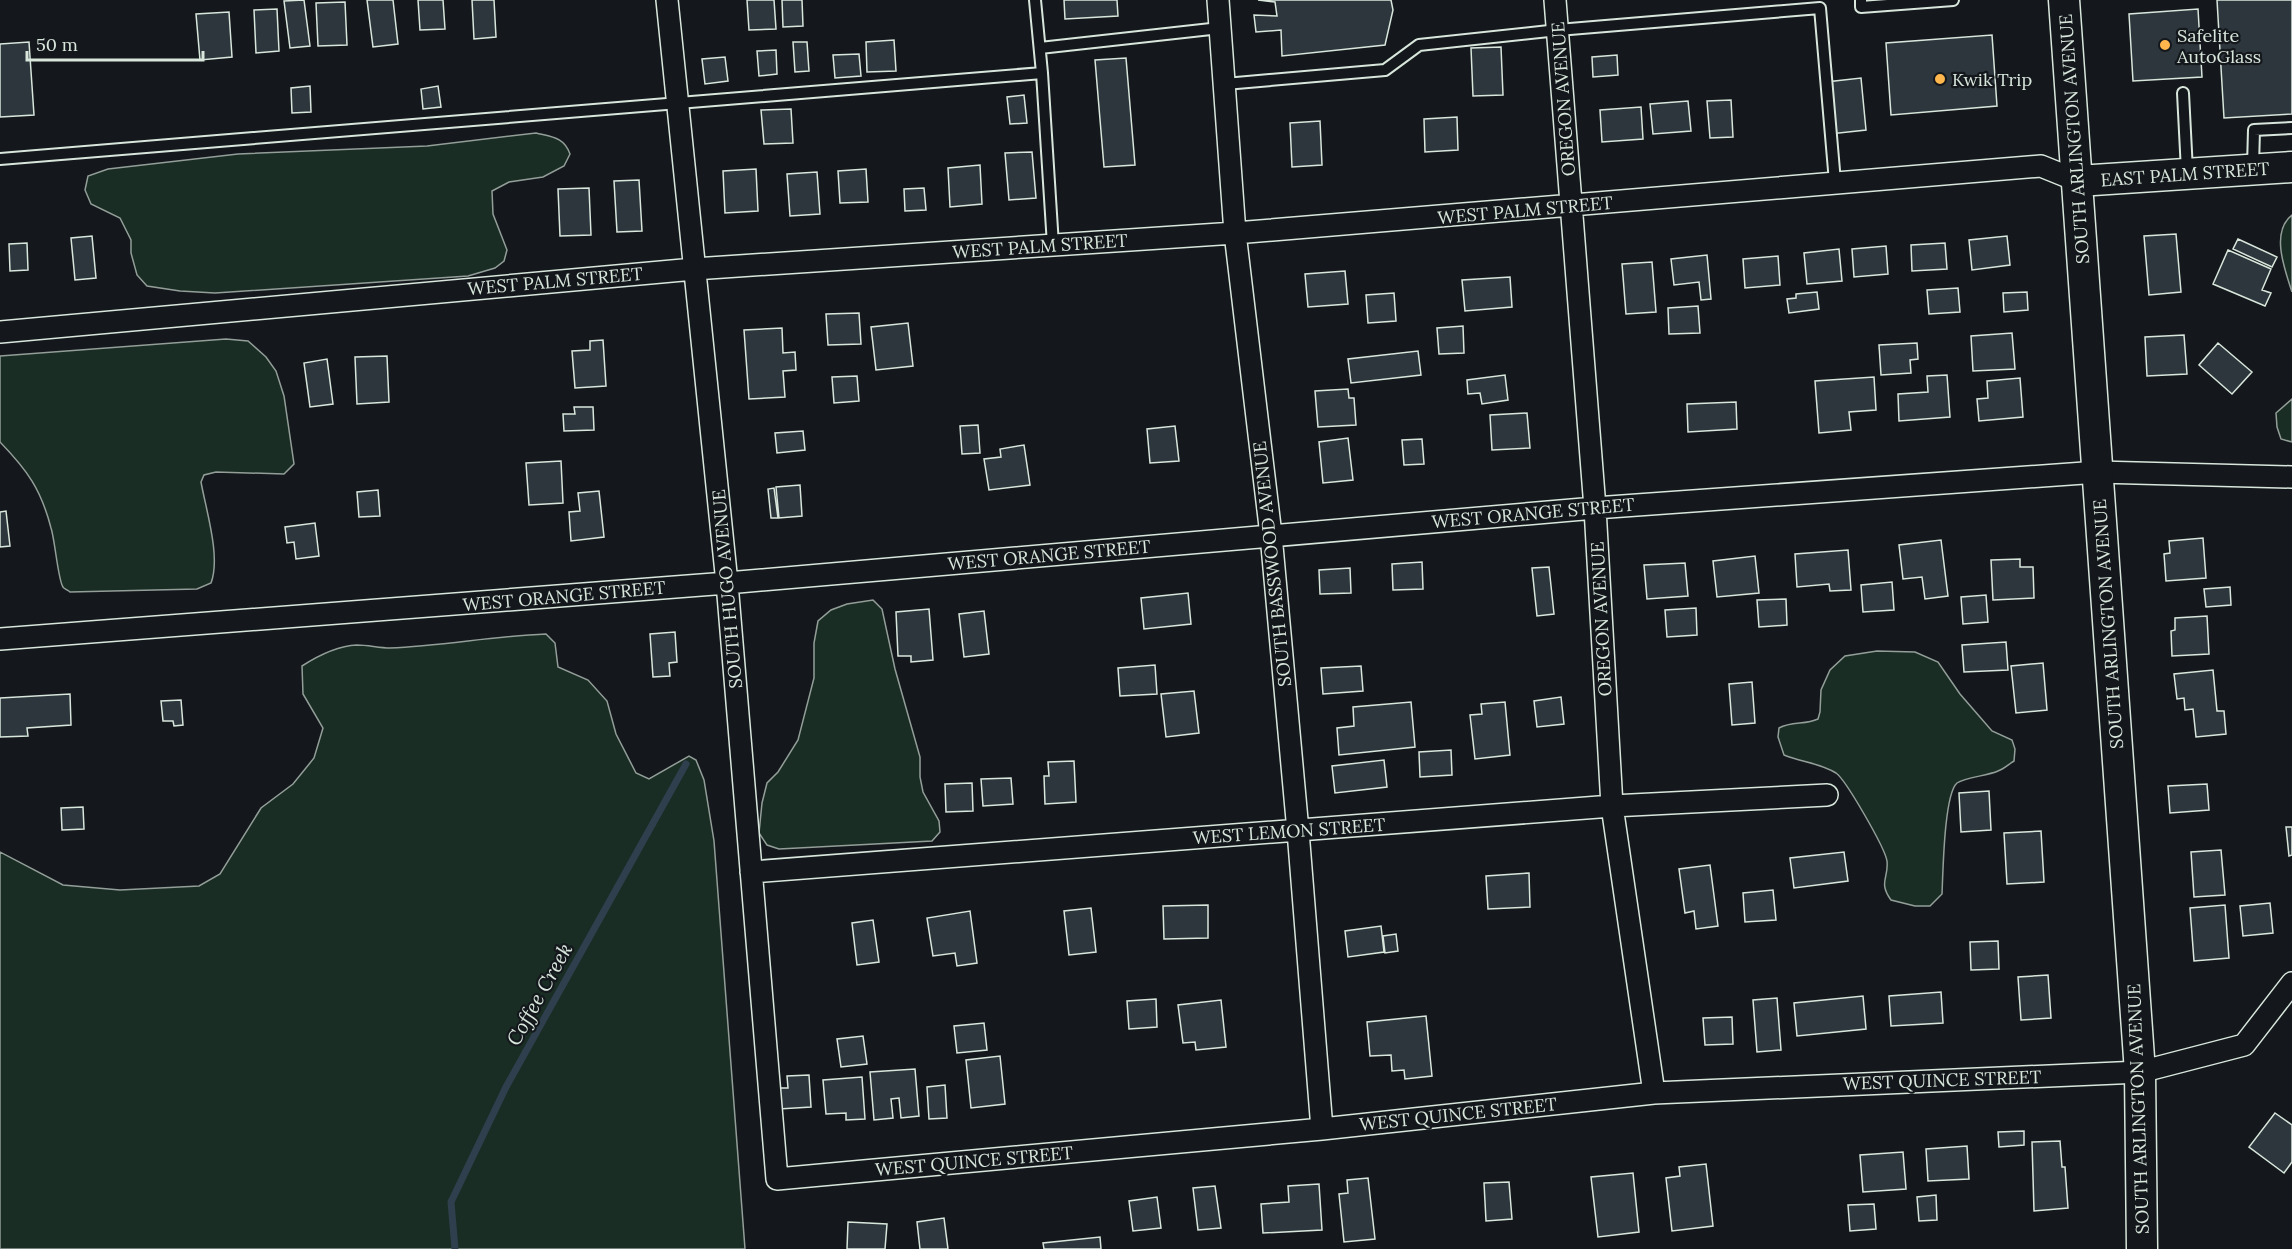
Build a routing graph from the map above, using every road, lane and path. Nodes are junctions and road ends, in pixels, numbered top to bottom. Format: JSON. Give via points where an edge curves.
{"nodes":[{"id":1,"x":668,"y":0,"type":"edge"},
{"id":2,"x":1035,"y":0,"type":"edge"},
{"id":3,"x":1218,"y":0,"type":"edge"},
{"id":4,"x":1556,"y":0,"type":"edge"},
{"id":5,"x":1861,"y":0,"type":"edge"},
{"id":6,"x":1953,"y":0,"type":"edge"},
{"id":7,"x":2064,"y":0,"type":"edge"},
{"id":8,"x":1220,"y":28,"type":"junction"},
{"id":9,"x":1558,"y":30,"type":"junction"},
{"id":10,"x":1040,"y":48,"type":"junction"},
{"id":11,"x":1042,"y":74,"type":"junction"},
{"id":12,"x":1225,"y":84,"type":"junction"},
{"id":13,"x":2183,"y":93,"type":"dead end"},
{"id":14,"x":678,"y":103,"type":"junction"},
{"id":15,"x":2292,"y":128,"type":"edge"},
{"id":16,"x":0,"y":159,"type":"edge"},
{"id":17,"x":2292,"y":167,"type":"edge"},
{"id":18,"x":2253,"y":170,"type":"junction"},
{"id":19,"x":2187,"y":174,"type":"junction"},
{"id":20,"x":2078,"y":181,"type":"junction"},
{"id":21,"x":1835,"y":182,"type":"junction"},
{"id":22,"x":1571,"y":207,"type":"junction"},
{"id":23,"x":1235,"y":233,"type":"junction"},
{"id":24,"x":1053,"y":245,"type":"junction"},
{"id":25,"x":694,"y":269,"type":"junction"},
{"id":26,"x":0,"y":332,"type":"edge"},
{"id":27,"x":2098,"y":472,"type":"junction"},
{"id":28,"x":2292,"y":477,"type":"edge"},
{"id":29,"x":1595,"y":508,"type":"junction"},
{"id":30,"x":1271,"y":535,"type":"junction"},
{"id":31,"x":727,"y":583,"type":"junction"},
{"id":32,"x":0,"y":639,"type":"edge"},
{"id":33,"x":1827,"y":795,"type":"dead end"},
{"id":34,"x":1612,"y":806,"type":"junction"},
{"id":35,"x":1298,"y":831,"type":"junction"},
{"id":36,"x":751,"y":872,"type":"junction"},
{"id":37,"x":2292,"y":983,"type":"edge"},
{"id":38,"x":2140,"y":1072,"type":"junction"},
{"id":39,"x":1654,"y":1093,"type":"junction"},
{"id":40,"x":1322,"y":1129,"type":"junction"},
{"id":41,"x":777,"y":1179,"type":"joint"},
{"id":42,"x":2142,"y":1249,"type":"edge"}],
"edges":[{"from":1,"to":14,"type":"street","name":"SOUTH HUGO AVENUE"},
{"from":2,"to":10,"type":"lane"},
{"from":3,"to":8,"type":"street","name":"SOUTH BASSWOOD AVENUE"},
{"from":4,"to":9,"type":"street","name":"OREGON AVENUE"},
{"from":5,"to":6,"type":"lane","via":[[1861,7]]},
{"from":7,"to":20,"type":"main road","name":"SOUTH ARLINGTON AVENUE"},
{"from":8,"to":10,"type":"lane"},
{"from":8,"to":12,"type":"street","name":"SOUTH BASSWOOD AVENUE"},
{"from":9,"to":12,"type":"lane","via":[[1419,45],[1385,70]]},
{"from":9,"to":21,"type":"lane","via":[[1820,8]]},
{"from":9,"to":22,"type":"street","name":"OREGON AVENUE"},
{"from":10,"to":11,"type":"lane"},
{"from":11,"to":14,"type":"lane"},
{"from":11,"to":24,"type":"lane"},
{"from":12,"to":23,"type":"street","name":"SOUTH BASSWOOD AVENUE"},
{"from":13,"to":19,"type":"lane"},
{"from":14,"to":16,"type":"lane"},
{"from":14,"to":25,"type":"street","name":"SOUTH HUGO AVENUE"},
{"from":15,"to":18,"type":"lane","via":[[2254,130]]},
{"from":17,"to":18,"type":"main road","name":"EAST PALM STREET"},
{"from":18,"to":19,"type":"main road","name":"EAST PALM STREET"},
{"from":19,"to":20,"type":"main road","name":"EAST PALM STREET"},
{"from":20,"to":21,"type":"street","name":"WEST PALM STREET","via":[[2040,166]]},
{"from":20,"to":27,"type":"main road","name":"SOUTH ARLINGTON AVENUE"},
{"from":21,"to":22,"type":"street","name":"WEST PALM STREET"},
{"from":22,"to":23,"type":"street","name":"WEST PALM STREET"},
{"from":22,"to":29,"type":"street","name":"OREGON AVENUE"},
{"from":23,"to":24,"type":"street","name":"WEST PALM STREET"},
{"from":23,"to":30,"type":"street","name":"SOUTH BASSWOOD AVENUE"},
{"from":24,"to":25,"type":"street","name":"WEST PALM STREET"},
{"from":25,"to":26,"type":"street","name":"WEST PALM STREET"},
{"from":25,"to":31,"type":"street","name":"SOUTH HUGO AVENUE"},
{"from":27,"to":28,"type":"street","name":"WEST ORANGE STREET"},
{"from":27,"to":29,"type":"street","name":"WEST ORANGE STREET"},
{"from":27,"to":38,"type":"main road","name":"SOUTH ARLINGTON AVENUE"},
{"from":29,"to":30,"type":"street","name":"WEST ORANGE STREET"},
{"from":29,"to":34,"type":"street","name":"OREGON AVENUE"},
{"from":30,"to":31,"type":"street","name":"WEST ORANGE STREET"},
{"from":30,"to":35,"type":"street","name":"SOUTH BASSWOOD AVENUE"},
{"from":31,"to":32,"type":"street","name":"WEST ORANGE STREET"},
{"from":31,"to":36,"type":"street","name":"SOUTH HUGO AVENUE"},
{"from":33,"to":34,"type":"street","name":"WEST LEMON STREET"},
{"from":34,"to":35,"type":"street","name":"WEST LEMON STREET"},
{"from":34,"to":39,"type":"street","name":"OREGON AVENUE"},
{"from":35,"to":36,"type":"street","name":"WEST LEMON STREET"},
{"from":35,"to":40,"type":"street","name":"SOUTH BASSWOOD AVENUE"},
{"from":36,"to":41,"type":"street","name":"SOUTH HUGO AVENUE"},
{"from":37,"to":38,"type":"street","name":"WEST QUINCE STREET","via":[[2244,1045]]},
{"from":38,"to":39,"type":"street","name":"WEST QUINCE STREET"},
{"from":38,"to":42,"type":"main road","name":"SOUTH ARLINGTON AVENUE"},
{"from":39,"to":40,"type":"street","name":"WEST QUINCE STREET"},
{"from":40,"to":41,"type":"street","name":"WEST QUINCE STREET"}]}
